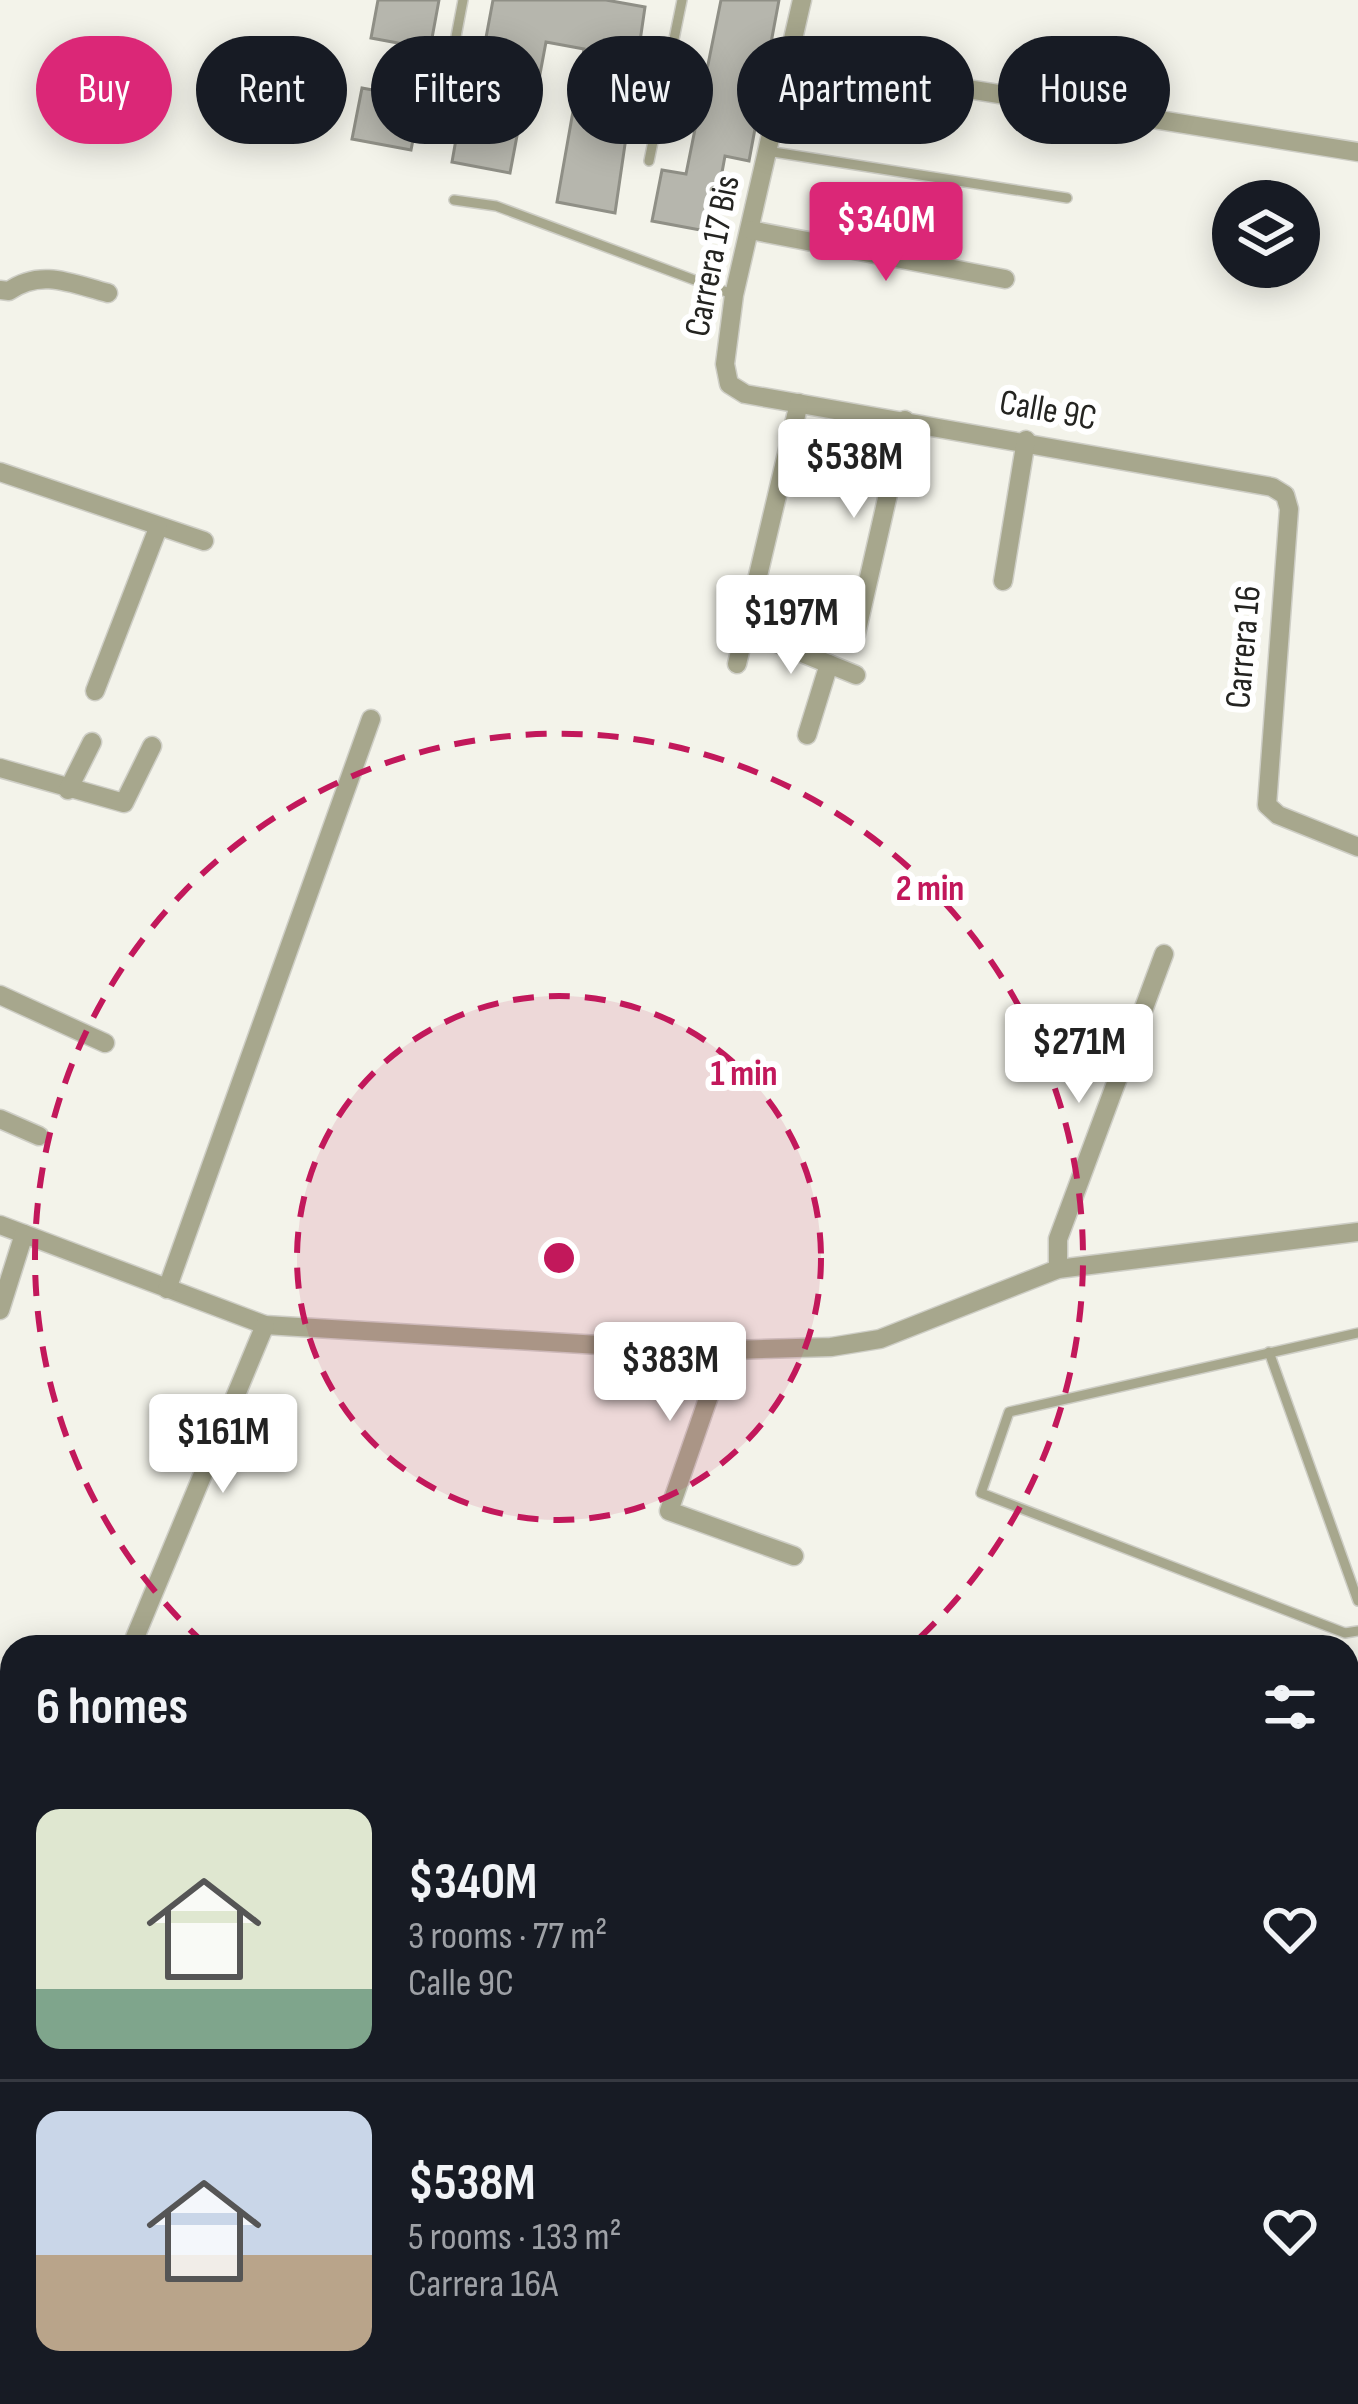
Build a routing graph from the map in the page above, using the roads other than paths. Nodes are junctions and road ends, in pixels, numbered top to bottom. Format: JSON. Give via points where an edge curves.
{"nodes":[{"id":1,"x":463,"y":0,"type":"edge"},
{"id":2,"x":682,"y":0,"type":"edge"},
{"id":3,"x":802,"y":0,"type":"edge"},
{"id":4,"x":456,"y":36,"type":"edge"},
{"id":5,"x":794,"y":36,"type":"edge"},
{"id":6,"x":974,"y":90,"type":"edge"},
{"id":7,"x":769,"y":144,"type":"edge"},
{"id":8,"x":767,"y":151,"type":"junction"},
{"id":9,"x":1358,"y":152,"type":"edge"},
{"id":10,"x":649,"y":161,"type":"dead end"},
{"id":11,"x":1067,"y":198,"type":"dead end"},
{"id":12,"x":454,"y":200,"type":"dead end"},
{"id":13,"x":750,"y":230,"type":"junction"},
{"id":14,"x":1005,"y":279,"type":"dead end"},
{"id":15,"x":0,"y":290,"type":"edge"},
{"id":16,"x":108,"y":293,"type":"dead end"},
{"id":17,"x":734,"y":295,"type":"junction"},
{"id":18,"x":729,"y":384,"type":"joint"},
{"id":19,"x":800,"y":403,"type":"junction"},
{"id":20,"x":905,"y":420,"type":"junction"},
{"id":21,"x":1026,"y":440,"type":"junction"},
{"id":22,"x":0,"y":472,"type":"edge"},
{"id":23,"x":1285,"y":496,"type":"joint"},
{"id":24,"x":158,"y":528,"type":"junction"},
{"id":25,"x":204,"y":541,"type":"dead end"},
{"id":26,"x":1003,"y":581,"type":"dead end"},
{"id":27,"x":745,"y":630,"type":"junction"},
{"id":28,"x":856,"y":634,"type":"dead end"},
{"id":29,"x":737,"y":664,"type":"dead end"},
{"id":30,"x":829,"y":664,"type":"junction"},
{"id":31,"x":856,"y":675,"type":"dead end"},
{"id":32,"x":95,"y":691,"type":"dead end"},
{"id":33,"x":371,"y":719,"type":"dead end"},
{"id":34,"x":807,"y":735,"type":"dead end"},
{"id":35,"x":92,"y":742,"type":"dead end"},
{"id":36,"x":152,"y":746,"type":"dead end"},
{"id":37,"x":0,"y":768,"type":"edge"},
{"id":38,"x":68,"y":790,"type":"junction"},
{"id":39,"x":1358,"y":847,"type":"edge"},
{"id":40,"x":1164,"y":954,"type":"dead end"},
{"id":41,"x":0,"y":995,"type":"edge"},
{"id":42,"x":105,"y":1043,"type":"dead end"},
{"id":43,"x":0,"y":1120,"type":"edge"},
{"id":44,"x":39,"y":1136,"type":"dead end"},
{"id":45,"x":0,"y":1225,"type":"edge"},
{"id":46,"x":1358,"y":1232,"type":"edge"},
{"id":47,"x":25,"y":1234,"type":"junction"},
{"id":48,"x":1058,"y":1269,"type":"junction"},
{"id":49,"x":167,"y":1289,"type":"junction"},
{"id":50,"x":0,"y":1310,"type":"edge"},
{"id":51,"x":265,"y":1325,"type":"junction"},
{"id":52,"x":1358,"y":1333,"type":"edge"},
{"id":53,"x":725,"y":1350,"type":"junction"},
{"id":54,"x":1268,"y":1352,"type":"junction"},
{"id":55,"x":794,"y":1556,"type":"dead end"},
{"id":56,"x":1358,"y":1600,"type":"edge"},
{"id":57,"x":1358,"y":1631,"type":"edge"},
{"id":58,"x":136,"y":1635,"type":"edge"}],
"edges":[{"from":1,"to":4,"type":"lane"},
{"from":2,"to":10,"type":"lane"},
{"from":3,"to":5,"type":"street","name":"Carrera 17 Bis"},
{"from":6,"to":9,"type":"street"},
{"from":7,"to":8,"type":"street","name":"Carrera 17 Bis"},
{"from":8,"to":11,"type":"lane"},
{"from":8,"to":13,"type":"street","name":"Carrera 17 Bis"},
{"from":12,"to":17,"type":"lane","via":[[496,206]]},
{"from":13,"to":14,"type":"street"},
{"from":13,"to":17,"type":"street","name":"Carrera 17 Bis"},
{"from":15,"to":16,"type":"street","via":[[51,278]]},
{"from":17,"to":18,"type":"street","name":"Carrera 17 Bis"},
{"from":18,"to":19,"type":"street","name":"Calle 9C"},
{"from":19,"to":20,"type":"street","name":"Calle 9C"},
{"from":19,"to":27,"type":"street"},
{"from":20,"to":21,"type":"street","name":"Calle 9C"},
{"from":20,"to":28,"type":"street"},
{"from":21,"to":23,"type":"street","name":"Calle 9C"},
{"from":21,"to":26,"type":"street"},
{"from":22,"to":24,"type":"street"},
{"from":23,"to":39,"type":"street","name":"Carrera 16","via":[[1267,805]]},
{"from":24,"to":25,"type":"street"},
{"from":24,"to":32,"type":"street"},
{"from":27,"to":29,"type":"street"},
{"from":27,"to":30,"type":"street"},
{"from":30,"to":31,"type":"street"},
{"from":30,"to":34,"type":"street"},
{"from":33,"to":49,"type":"street"},
{"from":35,"to":38,"type":"street"},
{"from":36,"to":38,"type":"street","via":[[124,803]]},
{"from":37,"to":38,"type":"street"},
{"from":40,"to":48,"type":"street","via":[[1058,1239]]},
{"from":41,"to":42,"type":"street"},
{"from":43,"to":44,"type":"street"},
{"from":45,"to":47,"type":"street"},
{"from":46,"to":48,"type":"street"},
{"from":47,"to":49,"type":"street"},
{"from":47,"to":50,"type":"street"},
{"from":48,"to":53,"type":"street","via":[[880,1339]]},
{"from":49,"to":51,"type":"street"},
{"from":51,"to":53,"type":"street"},
{"from":51,"to":58,"type":"street"},
{"from":52,"to":54,"type":"lane"},
{"from":53,"to":55,"type":"street","via":[[669,1511]]},
{"from":54,"to":56,"type":"lane"},
{"from":54,"to":57,"type":"lane","via":[[1009,1412],[981,1492],[1346,1633]]}]}
